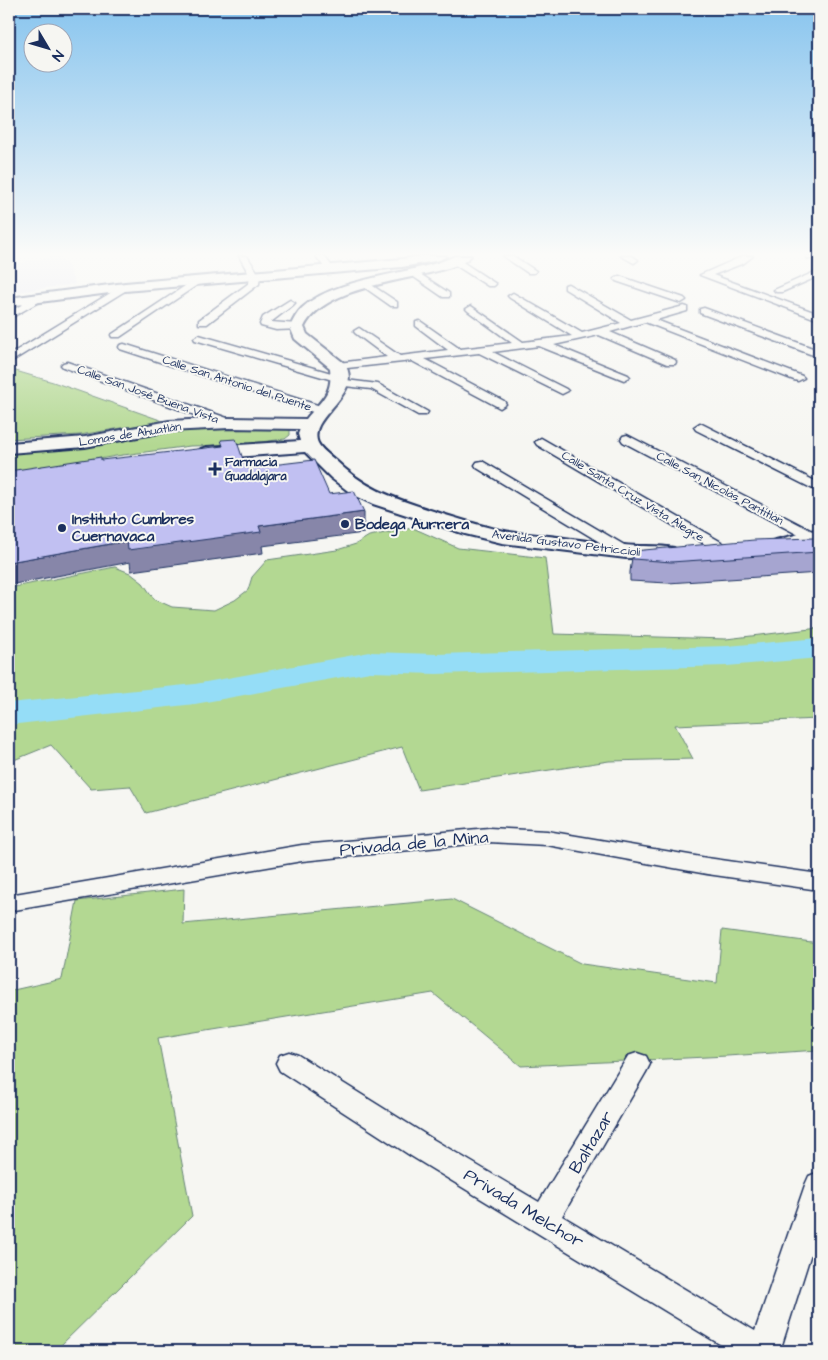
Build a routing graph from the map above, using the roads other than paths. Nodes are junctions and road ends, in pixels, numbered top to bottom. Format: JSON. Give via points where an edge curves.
{"nodes":[{"id":1,"x":73,"y":319,"type":"edge"},
{"id":2,"x":140,"y":319,"type":"edge"},
{"id":3,"x":206,"y":319,"type":"edge"},
{"id":4,"x":267,"y":319,"type":"edge"},
{"id":5,"x":302,"y":319,"type":"edge"},
{"id":6,"x":486,"y":319,"type":"edge"},
{"id":7,"x":552,"y":319,"type":"edge"},
{"id":8,"x":623,"y":319,"type":"edge"},
{"id":9,"x":643,"y":319,"type":"edge"},
{"id":10,"x":646,"y":319,"type":"edge"},
{"id":11,"x":729,"y":319,"type":"edge"},
{"id":12,"x":203,"y":322,"type":"dead end"},
{"id":13,"x":629,"y":323,"type":"junction"},
{"id":14,"x":420,"y":324,"type":"dead end"},
{"id":15,"x":298,"y":327,"type":"junction"},
{"id":16,"x":359,"y":331,"type":"dead end"},
{"id":17,"x":599,"y":331,"type":"junction"},
{"id":18,"x":116,"y":336,"type":"dead end"},
{"id":19,"x":580,"y":336,"type":"junction"},
{"id":20,"x":199,"y":338,"type":"dead end"},
{"id":21,"x":542,"y":343,"type":"junction"},
{"id":22,"x":521,"y":345,"type":"junction"},
{"id":23,"x":124,"y":347,"type":"dead end"},
{"id":24,"x":481,"y":350,"type":"junction"},
{"id":25,"x":814,"y":352,"type":"dead end"},
{"id":26,"x":459,"y":353,"type":"junction"},
{"id":27,"x":413,"y":357,"type":"junction"},
{"id":28,"x":397,"y":359,"type":"junction"},
{"id":29,"x":9,"y":360,"type":"edge"},
{"id":30,"x":671,"y":362,"type":"dead end"},
{"id":31,"x":67,"y":366,"type":"dead end"},
{"id":32,"x":340,"y":376,"type":"junction"},
{"id":33,"x":624,"y":378,"type":"dead end"},
{"id":34,"x":798,"y":378,"type":"dead end"},
{"id":35,"x":562,"y":391,"type":"dead end"},
{"id":36,"x":500,"y":404,"type":"dead end"},
{"id":37,"x":422,"y":412,"type":"dead end"},
{"id":38,"x":317,"y":417,"type":"junction"},
{"id":39,"x":229,"y":423,"type":"junction"},
{"id":40,"x":700,"y":427,"type":"dead end"},
{"id":41,"x":627,"y":439,"type":"dead end"},
{"id":42,"x":541,"y":442,"type":"dead end"},
{"id":43,"x":310,"y":446,"type":"junction"},
{"id":44,"x":9,"y":448,"type":"edge"},
{"id":45,"x":191,"y":454,"type":"edge"},
{"id":46,"x":482,"y":464,"type":"dead end"},
{"id":47,"x":819,"y":488,"type":"edge"},
{"id":48,"x":816,"y":536,"type":"edge"},
{"id":49,"x":741,"y":549,"type":"junction"},
{"id":50,"x":626,"y":552,"type":"junction"},
{"id":51,"x":819,"y":882,"type":"edge"},
{"id":52,"x":9,"y":903,"type":"edge"},
{"id":53,"x":289,"y":1063,"type":"dead end"},
{"id":54,"x":637,"y":1064,"type":"dead end"},
{"id":55,"x":819,"y":1185,"type":"edge"},
{"id":56,"x":544,"y":1220,"type":"junction"},
{"id":57,"x":760,"y":1351,"type":"edge"},
{"id":58,"x":764,"y":1351,"type":"edge"}],
"edges":[{"from":1,"to":29,"type":"street"},
{"from":2,"to":18,"type":"street"},
{"from":3,"to":12,"type":"street"},
{"from":4,"to":15,"type":"street","via":[[265,324],[276,327]]},
{"from":5,"to":15,"type":"street"},
{"from":6,"to":22,"type":"street"},
{"from":7,"to":19,"type":"street"},
{"from":8,"to":13,"type":"street"},
{"from":9,"to":13,"type":"street"},
{"from":10,"to":34,"type":"street"},
{"from":11,"to":25,"type":"street"},
{"from":13,"to":17,"type":"street"},
{"from":14,"to":26,"type":"street"},
{"from":15,"to":32,"type":"street","via":[[300,336]]},
{"from":16,"to":28,"type":"street"},
{"from":17,"to":19,"type":"street"},
{"from":17,"to":30,"type":"street"},
{"from":19,"to":21,"type":"street"},
{"from":20,"to":32,"type":"street"},
{"from":21,"to":22,"type":"street"},
{"from":21,"to":33,"type":"street"},
{"from":22,"to":24,"type":"street"},
{"from":23,"to":38,"type":"street","name":"Calle San Antonio del Puente"},
{"from":24,"to":26,"type":"street"},
{"from":24,"to":35,"type":"street"},
{"from":26,"to":27,"type":"street"},
{"from":27,"to":28,"type":"street"},
{"from":27,"to":36,"type":"street"},
{"from":28,"to":32,"type":"street"},
{"from":31,"to":39,"type":"street","name":"Calle San José Buena Vista"},
{"from":32,"to":37,"type":"street","via":[[374,386]]},
{"from":32,"to":38,"type":"street"},
{"from":38,"to":39,"type":"street","name":"Lomas de Ahuatlán"},
{"from":38,"to":43,"type":"street","via":[[307,434]]},
{"from":39,"to":44,"type":"street","name":"Lomas de Ahuatlán","via":[[168,426],[78,443]]},
{"from":40,"to":47,"type":"street"},
{"from":41,"to":48,"type":"street","name":"Calle San Nicolás Pantitlán"},
{"from":42,"to":49,"type":"street","name":"Calle Santa Cruz Vista Alegre"},
{"from":43,"to":45,"type":"street"},
{"from":43,"to":50,"type":"street","name":"Avenida Gustavo Petriccioli","via":[[338,474],[360,490],[389,503],[494,535]]},
{"from":46,"to":50,"type":"street"},
{"from":48,"to":49,"type":"street","name":"Avenida Gustavo Petriccioli","via":[[784,545]]},
{"from":49,"to":50,"type":"street","name":"Avenida Gustavo Petriccioli"},
{"from":51,"to":52,"type":"street","name":"Privada de la Mina","via":[[547,838],[489,835],[302,853]]},
{"from":53,"to":56,"type":"street","name":"Privada Melchor","via":[[420,1147]]},
{"from":54,"to":56,"type":"street","name":"Baltazar"},
{"from":55,"to":58,"type":"street"},
{"from":56,"to":57,"type":"street","name":"Privada Melchor"}]}
